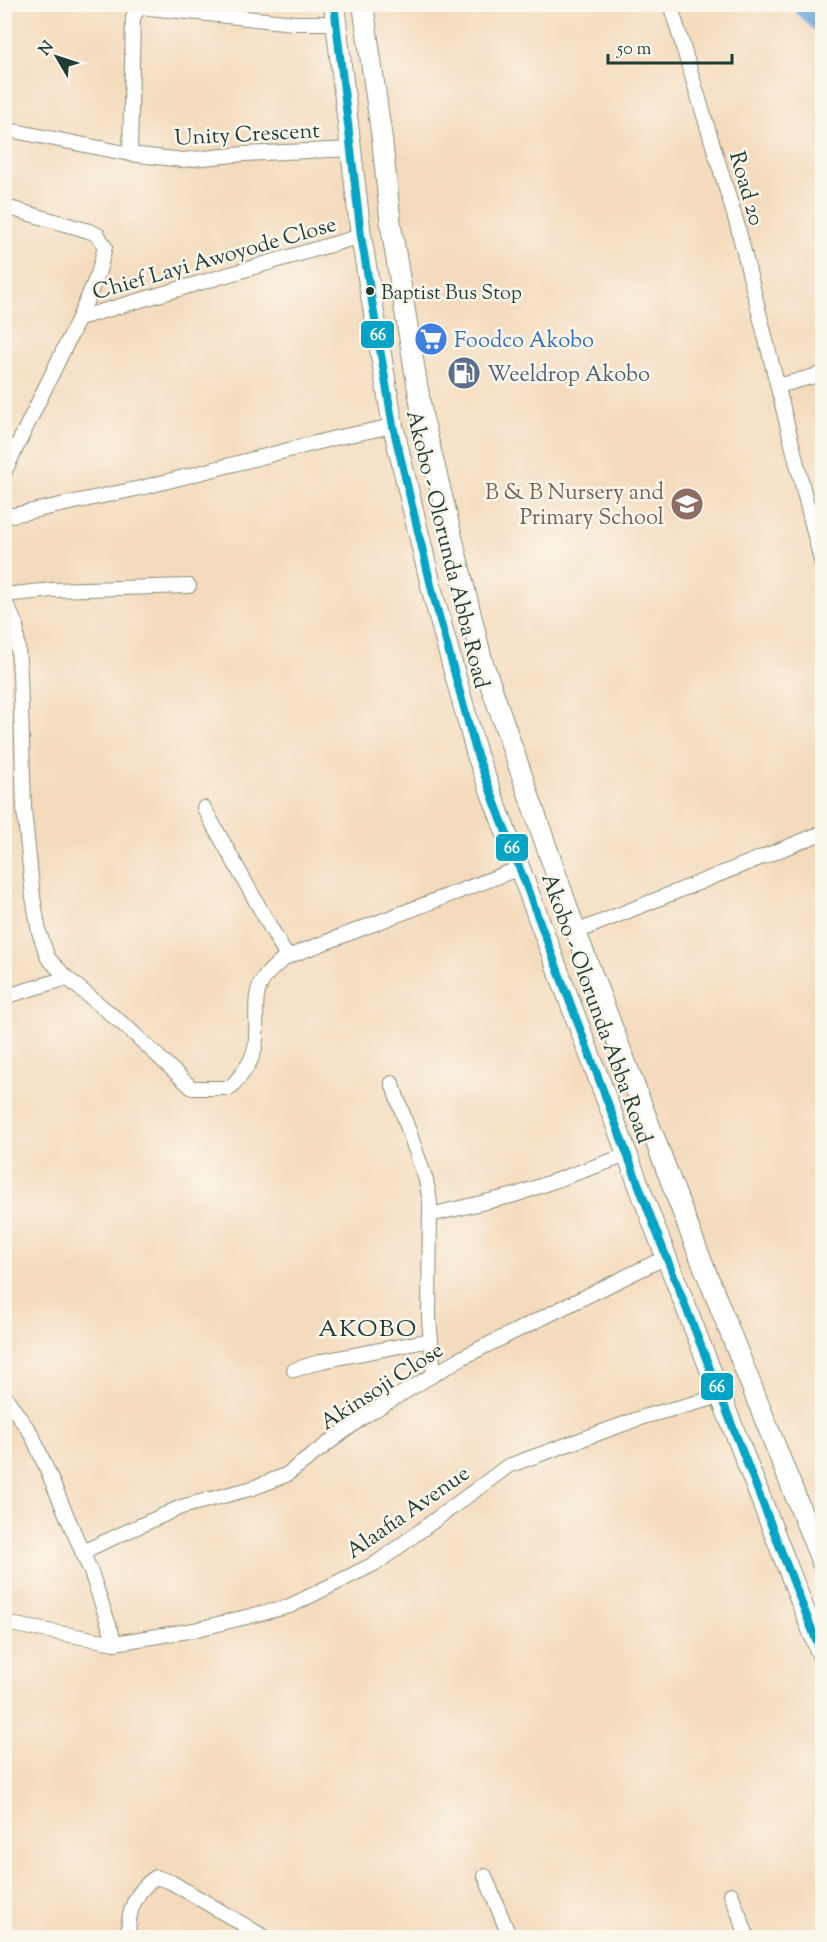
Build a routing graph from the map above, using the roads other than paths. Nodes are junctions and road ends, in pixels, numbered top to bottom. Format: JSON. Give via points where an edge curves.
{"nodes":[{"id":1,"x":363,"y":4,"type":"edge"},
{"id":2,"x":670,"y":4,"type":"edge"},
{"id":3,"x":336,"y":14,"type":"edge"},
{"id":4,"x":4,"y":129,"type":"edge"},
{"id":5,"x":353,"y":149,"type":"junction"},
{"id":6,"x":130,"y":153,"type":"junction"},
{"id":7,"x":6,"y":207,"type":"dead end"},
{"id":8,"x":361,"y":236,"type":"junction"},
{"id":9,"x":79,"y":318,"type":"junction"},
{"id":10,"x":413,"y":358,"type":"junction"},
{"id":11,"x":382,"y":363,"type":"junction"},
{"id":12,"x":822,"y":374,"type":"edge"},
{"id":13,"x":778,"y":386,"type":"junction"},
{"id":14,"x":393,"y":426,"type":"junction"},
{"id":15,"x":4,"y":473,"type":"edge"},
{"id":16,"x":4,"y":517,"type":"edge"},
{"id":17,"x":822,"y":564,"type":"edge"},
{"id":18,"x":189,"y":586,"type":"dead end"},
{"id":19,"x":4,"y":594,"type":"edge"},
{"id":20,"x":4,"y":599,"type":"edge"},
{"id":21,"x":204,"y":808,"type":"dead end"},
{"id":22,"x":822,"y":835,"type":"edge"},
{"id":23,"x":520,"y":868,"type":"junction"},
{"id":24,"x":576,"y":932,"type":"junction"},
{"id":25,"x":287,"y":957,"type":"junction"},
{"id":26,"x":67,"y":978,"type":"junction"},
{"id":27,"x":4,"y":997,"type":"edge"},
{"id":28,"x":392,"y":1083,"type":"dead end"},
{"id":29,"x":627,"y":1155,"type":"junction"},
{"id":30,"x":683,"y":1211,"type":"junction"},
{"id":31,"x":430,"y":1215,"type":"junction"},
{"id":32,"x":653,"y":1223,"type":"junction"},
{"id":33,"x":666,"y":1257,"type":"junction"},
{"id":34,"x":431,"y":1340,"type":"junction"},
{"id":35,"x":294,"y":1370,"type":"dead end"},
{"id":36,"x":434,"y":1374,"type":"junction"},
{"id":37,"x":4,"y":1395,"type":"edge"},
{"id":38,"x":722,"y":1396,"type":"junction"},
{"id":39,"x":82,"y":1552,"type":"junction"},
{"id":40,"x":822,"y":1563,"type":"edge"},
{"id":41,"x":4,"y":1623,"type":"edge"},
{"id":42,"x":115,"y":1643,"type":"junction"},
{"id":43,"x":822,"y":1655,"type":"edge"},
{"id":44,"x":485,"y":1876,"type":"dead end"},
{"id":45,"x":731,"y":1894,"type":"dead end"},
{"id":46,"x":129,"y":1938,"type":"edge"},
{"id":47,"x":266,"y":1938,"type":"edge"},
{"id":48,"x":510,"y":1938,"type":"edge"},
{"id":49,"x":748,"y":1938,"type":"edge"}],
"edges":[{"from":1,"to":10,"type":"main road","name":"Akobo - Olorunda Abba Road","via":[[391,226]]},
{"from":2,"to":13,"type":"street","name":"Road 20","via":[[737,224]]},
{"from":3,"to":5,"type":"main road","name":"Akobo - Olorunda Abba Road"},
{"from":3,"to":6,"type":"street","via":[[294,23],[140,8],[133,17]]},
{"from":4,"to":6,"type":"street","name":"Unity Crescent"},
{"from":5,"to":6,"type":"street","name":"Unity Crescent","via":[[183,160]]},
{"from":5,"to":8,"type":"main road","name":"Akobo - Olorunda Abba Road"},
{"from":7,"to":9,"type":"street","via":[[89,231],[104,241],[101,266]]},
{"from":8,"to":9,"type":"street","name":"Chief Layi Awoyode Close"},
{"from":8,"to":11,"type":"main road","name":"Akobo - Olorunda Abba Road"},
{"from":9,"to":15,"type":"street"},
{"from":10,"to":11,"type":"main road"},
{"from":10,"to":24,"type":"main road","name":"Akobo - Olorunda Abba Road","via":[[422,414],[482,660]]},
{"from":11,"to":14,"type":"main road","name":"Akobo - Olorunda Abba Road"},
{"from":12,"to":13,"type":"street"},
{"from":13,"to":17,"type":"street","name":"Road 20"},
{"from":14,"to":16,"type":"street"},
{"from":14,"to":23,"type":"main road","name":"Akobo - Olorunda Abba Road","via":[[458,688],[477,754]]},
{"from":18,"to":19,"type":"street"},
{"from":20,"to":26,"type":"street","via":[[16,624],[24,809],[33,897],[48,958]]},
{"from":21,"to":25,"type":"street"},
{"from":22,"to":24,"type":"street"},
{"from":23,"to":25,"type":"street"},
{"from":23,"to":29,"type":"main road","name":"Akobo - Olorunda Abba Road"},
{"from":24,"to":30,"type":"main road","name":"Akobo - Olorunda Abba Road"},
{"from":25,"to":26,"type":"street","via":[[257,985],[256,1041],[243,1075],[230,1088],[192,1088]]},
{"from":26,"to":27,"type":"street"},
{"from":28,"to":31,"type":"street","via":[[426,1180]]},
{"from":29,"to":31,"type":"street","via":[[516,1195]]},
{"from":29,"to":32,"type":"main road","name":"Akobo - Olorunda Abba Road"},
{"from":30,"to":32,"type":"main road"},
{"from":30,"to":40,"type":"main road","name":"Akobo - Olorunda Abba Road"},
{"from":31,"to":34,"type":"street"},
{"from":32,"to":33,"type":"main road","name":"Akobo - Olorunda Abba Road"},
{"from":33,"to":36,"type":"street","name":"Akinsoji Close"},
{"from":33,"to":38,"type":"main road","name":"Akobo - Olorunda Abba Road"},
{"from":34,"to":35,"type":"street"},
{"from":34,"to":36,"type":"street"},
{"from":36,"to":39,"type":"street","name":"Akinsoji Close","via":[[363,1417],[286,1475],[181,1507]]},
{"from":37,"to":39,"type":"street","via":[[32,1435]]},
{"from":38,"to":42,"type":"street","name":"Alaafia Avenue","via":[[646,1416],[508,1466],[378,1562],[290,1606],[194,1630]]},
{"from":38,"to":43,"type":"main road","name":"Akobo - Olorunda Abba Road"},
{"from":39,"to":42,"type":"street"},
{"from":41,"to":42,"type":"street","name":"Alaafia Avenue"},
{"from":44,"to":48,"type":"street"},
{"from":45,"to":49,"type":"street"},
{"from":46,"to":47,"type":"street","via":[[132,1904],[145,1885],[156,1878],[171,1882]]}]}
